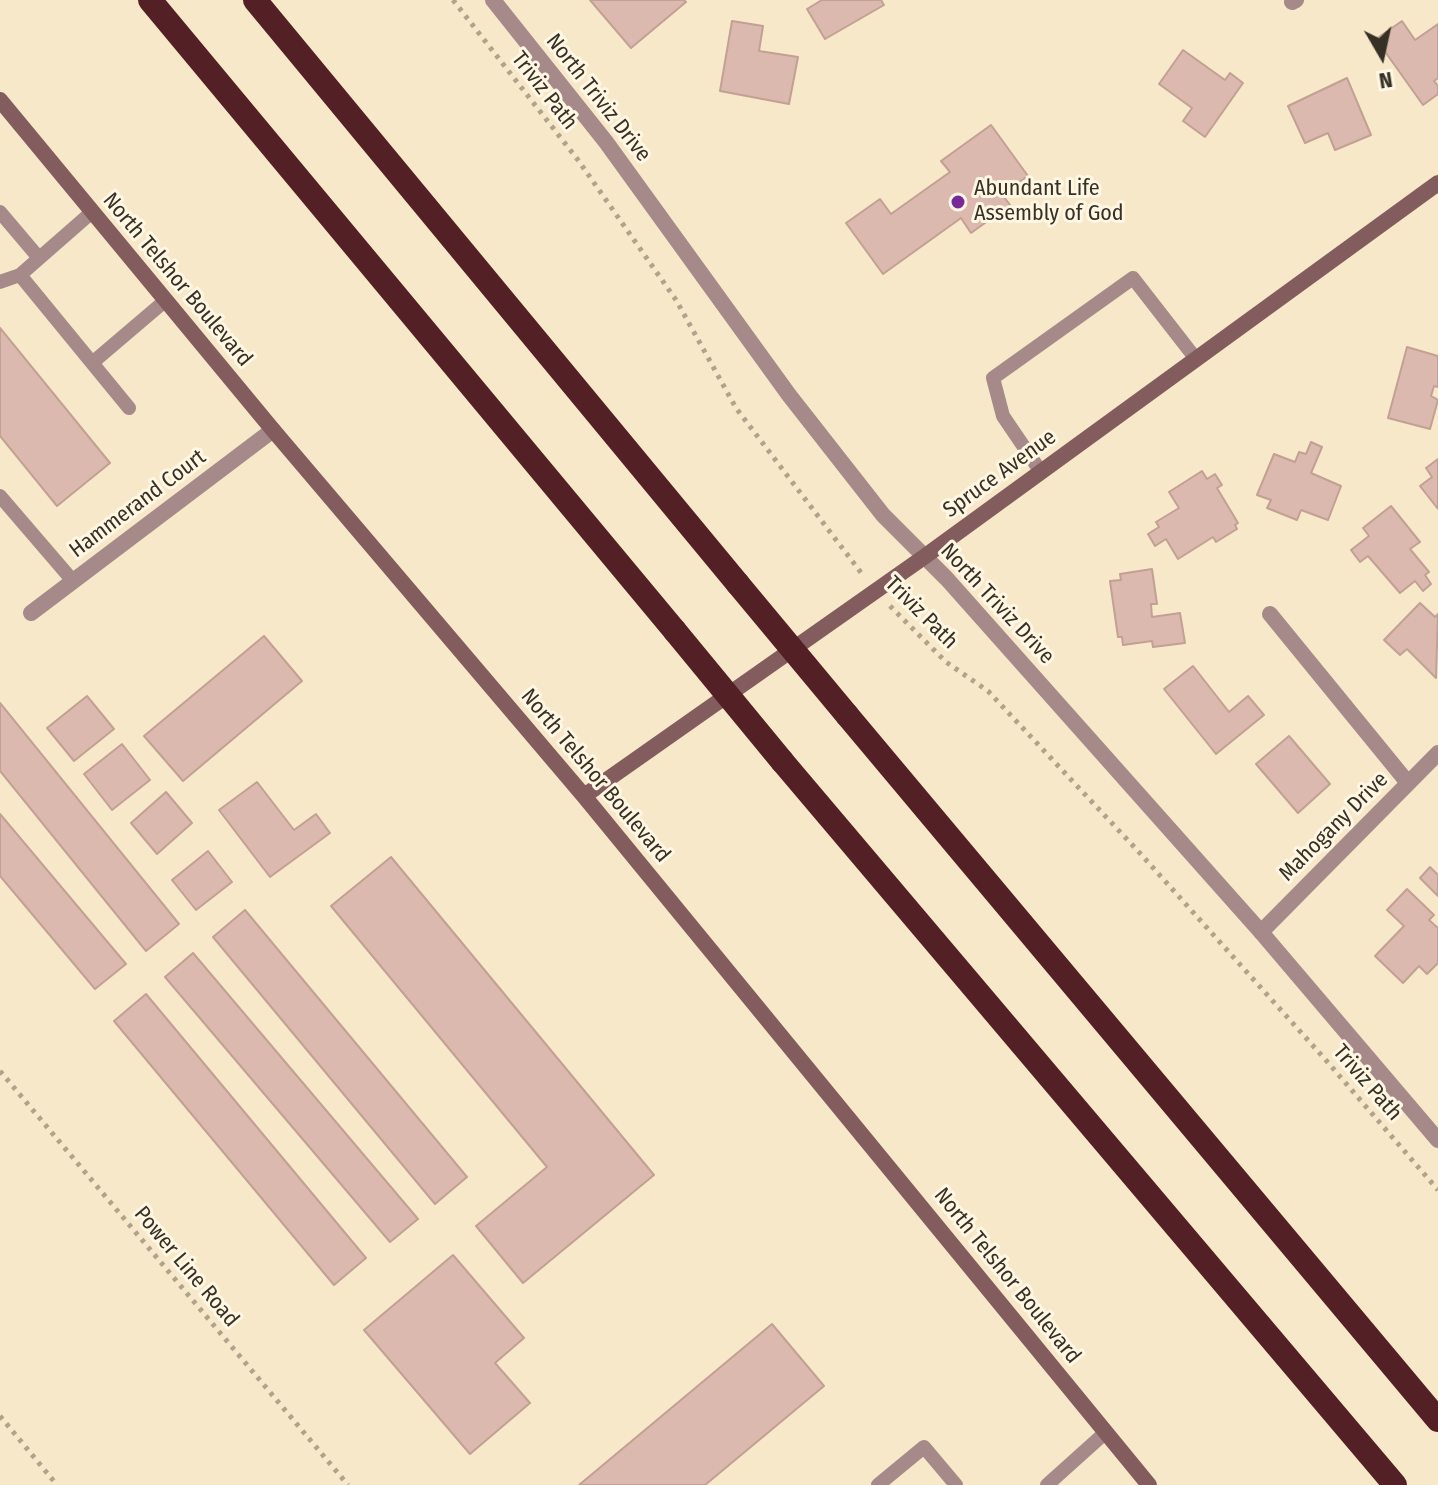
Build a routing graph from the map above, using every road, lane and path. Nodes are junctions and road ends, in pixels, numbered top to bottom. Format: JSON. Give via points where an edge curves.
{"nodes":[{"id":1,"x":150,"y":0,"type":"edge"},
{"id":2,"x":255,"y":0,"type":"edge"},
{"id":3,"x":453,"y":0,"type":"edge"},
{"id":4,"x":493,"y":0,"type":"edge"},
{"id":5,"x":0,"y":100,"type":"edge"},
{"id":6,"x":1438,"y":183,"type":"edge"},
{"id":7,"x":0,"y":212,"type":"edge"},
{"id":8,"x":92,"y":212,"type":"junction"},
{"id":9,"x":39,"y":258,"type":"junction"},
{"id":10,"x":20,"y":275,"type":"junction"},
{"id":11,"x":0,"y":282,"type":"edge"},
{"id":12,"x":166,"y":300,"type":"junction"},
{"id":13,"x":1196,"y":359,"type":"junction"},
{"id":14,"x":92,"y":363,"type":"junction"},
{"id":15,"x":129,"y":408,"type":"dead end"},
{"id":16,"x":273,"y":430,"type":"junction"},
{"id":17,"x":1041,"y":472,"type":"junction"},
{"id":18,"x":0,"y":496,"type":"edge"},
{"id":19,"x":924,"y":557,"type":"junction"},
{"id":20,"x":865,"y":578,"type":"dead end"},
{"id":21,"x":73,"y":581,"type":"junction"},
{"id":22,"x":882,"y":599,"type":"dead end"},
{"id":23,"x":31,"y":613,"type":"dead end"},
{"id":24,"x":1270,"y":614,"type":"dead end"},
{"id":25,"x":1438,"y":753,"type":"edge"},
{"id":26,"x":1408,"y":783,"type":"junction"},
{"id":27,"x":584,"y":796,"type":"junction"},
{"id":28,"x":1261,"y":932,"type":"junction"},
{"id":29,"x":0,"y":1071,"type":"edge"},
{"id":30,"x":1438,"y":1140,"type":"edge"},
{"id":31,"x":1438,"y":1190,"type":"edge"},
{"id":32,"x":0,"y":1416,"type":"edge"},
{"id":33,"x":1438,"y":1420,"type":"edge"},
{"id":34,"x":1106,"y":1432,"type":"junction"},
{"id":35,"x":57,"y":1485,"type":"edge"},
{"id":36,"x":348,"y":1485,"type":"edge"},
{"id":37,"x":878,"y":1485,"type":"edge"},
{"id":38,"x":956,"y":1485,"type":"edge"},
{"id":39,"x":1047,"y":1485,"type":"edge"},
{"id":40,"x":1149,"y":1485,"type":"edge"},
{"id":41,"x":1395,"y":1485,"type":"edge"}],
"edges":[{"from":1,"to":41,"type":"highway","bridge":true,"via":[[782,761]]},
{"from":2,"to":33,"type":"highway","bridge":true},
{"from":3,"to":20,"type":"path","name":"Triviz Path","via":[[578,160],[676,300],[736,408]]},
{"from":4,"to":19,"type":"street","name":"North Triviz Drive","via":[[606,142],[789,395],[883,515]]},
{"from":5,"to":8,"type":"main road","name":"North Telshor Boulevard"},
{"from":6,"to":13,"type":"main road","name":"Spruce Avenue"},
{"from":7,"to":9,"type":"lane"},
{"from":8,"to":9,"type":"lane"},
{"from":8,"to":12,"type":"main road","name":"North Telshor Boulevard"},
{"from":9,"to":10,"type":"lane"},
{"from":10,"to":11,"type":"lane"},
{"from":10,"to":14,"type":"lane"},
{"from":12,"to":14,"type":"lane"},
{"from":12,"to":16,"type":"main road","name":"North Telshor Boulevard"},
{"from":13,"to":17,"type":"main road","name":"Spruce Avenue"},
{"from":13,"to":17,"type":"lane","via":[[1133,278],[993,378],[1003,416]]},
{"from":14,"to":15,"type":"lane"},
{"from":16,"to":21,"type":"street","name":"Hammerand Court"},
{"from":16,"to":27,"type":"main road","name":"North Telshor Boulevard"},
{"from":17,"to":19,"type":"main road","name":"Spruce Avenue"},
{"from":18,"to":21,"type":"lane"},
{"from":19,"to":27,"type":"main road","name":"Spruce Avenue"},
{"from":19,"to":28,"type":"street","name":"North Triviz Drive"},
{"from":21,"to":23,"type":"street","name":"Hammerand Court"},
{"from":22,"to":31,"type":"path","name":"Triviz Path","via":[[946,662],[988,691],[1138,851]]},
{"from":24,"to":26,"type":"street"},
{"from":25,"to":26,"type":"street","name":"Mahogany Drive"},
{"from":26,"to":28,"type":"street","name":"Mahogany Drive"},
{"from":27,"to":34,"type":"main road","name":"North Telshor Boulevard"},
{"from":28,"to":30,"type":"street","name":"North Triviz Drive"},
{"from":29,"to":36,"type":"path","name":"Power Line Road"},
{"from":32,"to":35,"type":"path"},
{"from":34,"to":39,"type":"lane"},
{"from":34,"to":40,"type":"main road","name":"North Telshor Boulevard"},
{"from":37,"to":38,"type":"lane","via":[[924,1447]]}]}
